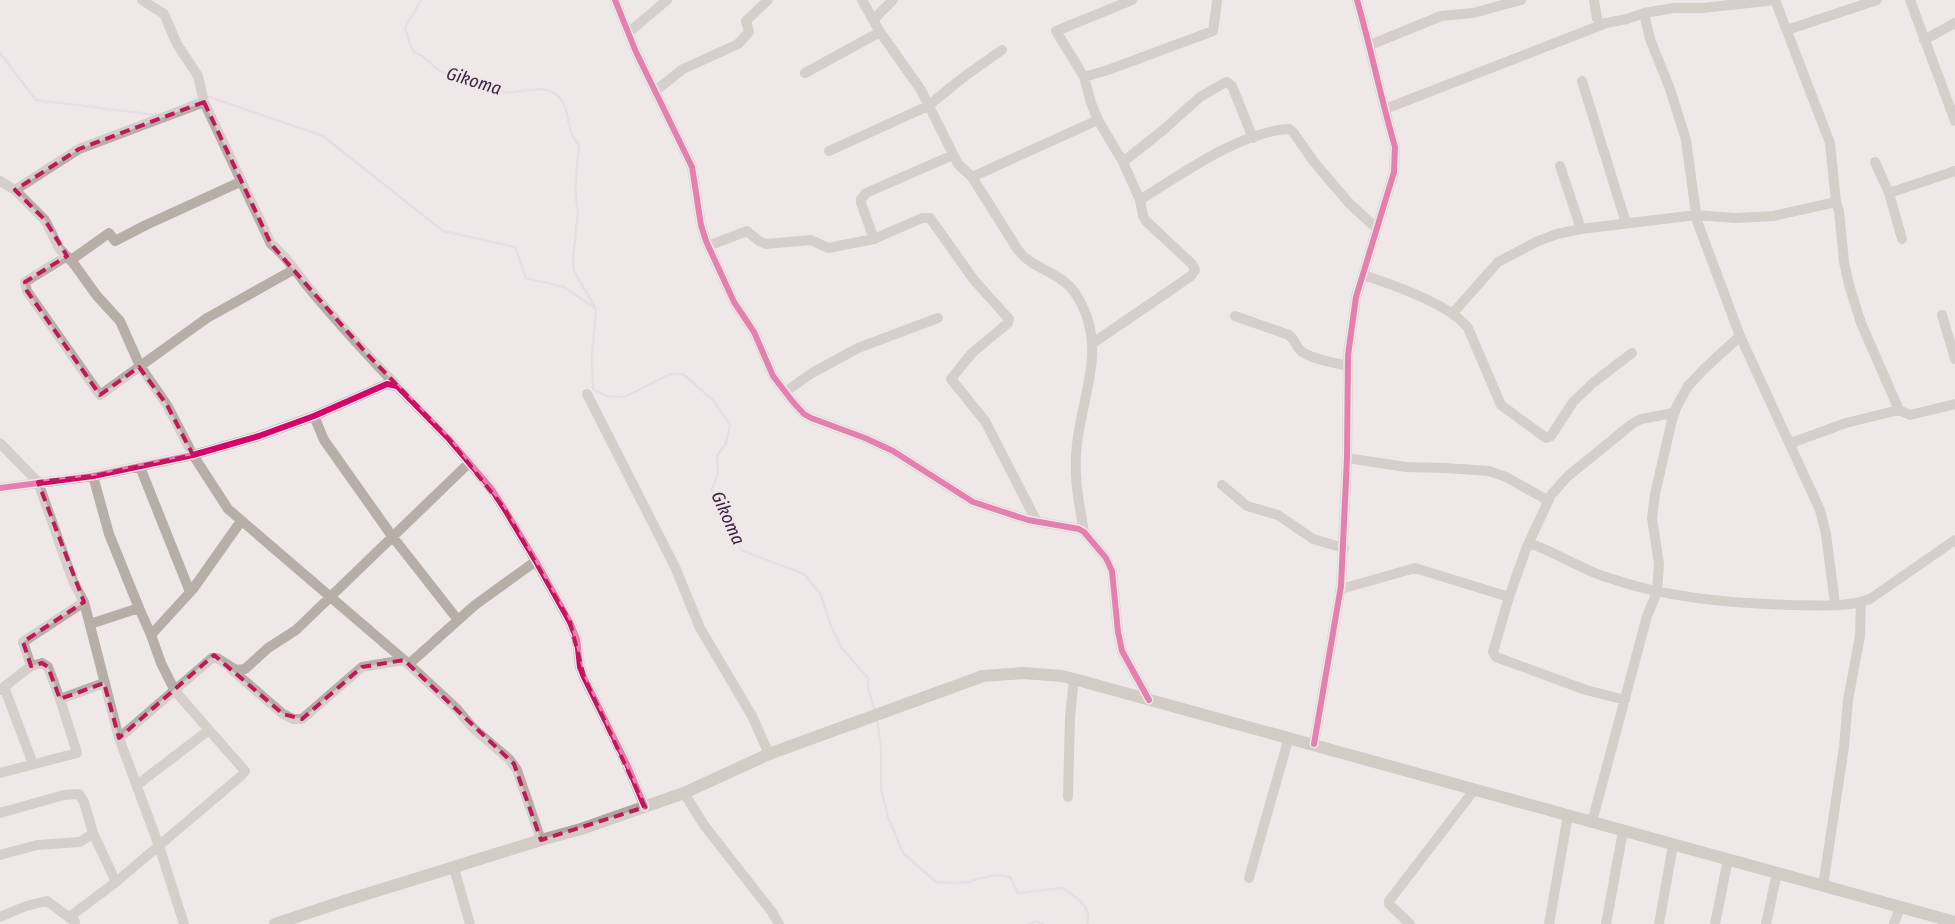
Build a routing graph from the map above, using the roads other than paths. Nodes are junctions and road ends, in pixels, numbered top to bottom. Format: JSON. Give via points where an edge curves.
{"nodes":[{"id":1,"x":142,"y":0,"type":"edge"},
{"id":2,"x":615,"y":0,"type":"edge"},
{"id":3,"x":667,"y":0,"type":"edge"},
{"id":4,"x":768,"y":0,"type":"edge"},
{"id":5,"x":862,"y":0,"type":"edge"},
{"id":6,"x":893,"y":0,"type":"edge"},
{"id":7,"x":1132,"y":0,"type":"edge"},
{"id":8,"x":1357,"y":0,"type":"edge"},
{"id":9,"x":1521,"y":0,"type":"edge"},
{"id":10,"x":1594,"y":0,"type":"edge"},
{"id":11,"x":1775,"y":0,"type":"edge"},
{"id":12,"x":1877,"y":0,"type":"edge"},
{"id":13,"x":1910,"y":0,"type":"edge"},
{"id":14,"x":1220,"y":1,"type":"edge"},
{"id":15,"x":1488,"y":4,"type":"edge"},
{"id":16,"x":1644,"y":14,"type":"junction"},
{"id":17,"x":874,"y":19,"type":"junction"},
{"id":18,"x":1955,"y":23,"type":"edge"},
{"id":19,"x":1604,"y":24,"type":"junction"},
{"id":20,"x":1788,"y":30,"type":"junction"},
{"id":21,"x":880,"y":32,"type":"junction"},
{"id":22,"x":628,"y":33,"type":"junction"},
{"id":23,"x":1924,"y":40,"type":"junction"},
{"id":24,"x":1370,"y":45,"type":"junction"},
{"id":25,"x":1002,"y":50,"type":"dead end"},
{"id":26,"x":805,"y":73,"type":"dead end"},
{"id":27,"x":1084,"y":76,"type":"junction"},
{"id":28,"x":1582,"y":81,"type":"dead end"},
{"id":29,"x":655,"y":91,"type":"junction"},
{"id":30,"x":204,"y":102,"type":"junction"},
{"id":31,"x":928,"y":106,"type":"junction"},
{"id":32,"x":1385,"y":109,"type":"junction"},
{"id":33,"x":1098,"y":120,"type":"junction"},
{"id":34,"x":1955,"y":122,"type":"edge"},
{"id":35,"x":1253,"y":138,"type":"junction"},
{"id":36,"x":829,"y":152,"type":"dead end"},
{"id":37,"x":953,"y":155,"type":"junction"},
{"id":38,"x":1122,"y":162,"type":"junction"},
{"id":39,"x":1876,"y":162,"type":"dead end"},
{"id":40,"x":1560,"y":166,"type":"dead end"},
{"id":41,"x":1955,"y":171,"type":"edge"},
{"id":42,"x":972,"y":177,"type":"junction"},
{"id":43,"x":0,"y":181,"type":"edge"},
{"id":44,"x":240,"y":182,"type":"junction"},
{"id":45,"x":15,"y":190,"type":"junction"},
{"id":46,"x":1888,"y":193,"type":"junction"},
{"id":47,"x":1140,"y":200,"type":"junction"},
{"id":48,"x":1836,"y":202,"type":"junction"},
{"id":49,"x":1696,"y":215,"type":"junction"},
{"id":50,"x":1626,"y":223,"type":"junction"},
{"id":51,"x":1376,"y":228,"type":"junction"},
{"id":52,"x":1581,"y":229,"type":"junction"},
{"id":53,"x":874,"y":239,"type":"junction"},
{"id":54,"x":1902,"y":239,"type":"dead end"},
{"id":55,"x":708,"y":246,"type":"junction"},
{"id":56,"x":69,"y":258,"type":"junction"},
{"id":57,"x":293,"y":270,"type":"junction"},
{"id":58,"x":1362,"y":274,"type":"junction"},
{"id":59,"x":1453,"y":313,"type":"junction"},
{"id":60,"x":1942,"y":314,"type":"dead end"},
{"id":61,"x":1236,"y":316,"type":"dead end"},
{"id":62,"x":938,"y":318,"type":"dead end"},
{"id":63,"x":1740,"y":336,"type":"junction"},
{"id":64,"x":1093,"y":343,"type":"junction"},
{"id":65,"x":1632,"y":353,"type":"dead end"},
{"id":66,"x":1955,"y":359,"type":"edge"},
{"id":67,"x":140,"y":366,"type":"junction"},
{"id":68,"x":1348,"y":366,"type":"junction"},
{"id":69,"x":397,"y":386,"type":"junction"},
{"id":70,"x":785,"y":392,"type":"junction"},
{"id":71,"x":587,"y":394,"type":"dead end"},
{"id":72,"x":1955,"y":404,"type":"edge"},
{"id":73,"x":1899,"y":410,"type":"junction"},
{"id":74,"x":1674,"y":413,"type":"junction"},
{"id":75,"x":314,"y":416,"type":"junction"},
{"id":76,"x":0,"y":443,"type":"edge"},
{"id":77,"x":1791,"y":443,"type":"junction"},
{"id":78,"x":193,"y":455,"type":"junction"},
{"id":79,"x":1347,"y":458,"type":"junction"},
{"id":80,"x":469,"y":463,"type":"junction"},
{"id":81,"x":140,"y":467,"type":"junction"},
{"id":82,"x":92,"y":476,"type":"junction"},
{"id":83,"x":38,"y":482,"type":"junction"},
{"id":84,"x":1222,"y":485,"type":"dead end"},
{"id":85,"x":0,"y":488,"type":"edge"},
{"id":86,"x":1547,"y":500,"type":"junction"},
{"id":87,"x":241,"y":521,"type":"junction"},
{"id":88,"x":1037,"y":522,"type":"junction"},
{"id":89,"x":1084,"y":532,"type":"junction"},
{"id":90,"x":392,"y":536,"type":"junction"},
{"id":91,"x":1955,"y":540,"type":"edge"},
{"id":92,"x":1529,"y":543,"type":"junction"},
{"id":93,"x":1344,"y":548,"type":"junction"},
{"id":94,"x":536,"y":561,"type":"junction"},
{"id":95,"x":1340,"y":589,"type":"junction"},
{"id":96,"x":190,"y":592,"type":"junction"},
{"id":97,"x":1657,"y":592,"type":"junction"},
{"id":98,"x":329,"y":596,"type":"junction"},
{"id":99,"x":1509,"y":597,"type":"junction"},
{"id":100,"x":84,"y":602,"type":"junction"},
{"id":101,"x":1861,"y":602,"type":"junction"},
{"id":102,"x":1835,"y":604,"type":"junction"},
{"id":103,"x":138,"y":608,"type":"junction"},
{"id":104,"x":458,"y":620,"type":"junction"},
{"id":105,"x":90,"y":624,"type":"junction"},
{"id":106,"x":151,"y":635,"type":"junction"},
{"id":107,"x":406,"y":662,"type":"junction"},
{"id":108,"x":227,"y":665,"type":"junction"},
{"id":109,"x":31,"y":666,"type":"junction"},
{"id":110,"x":1074,"y":679,"type":"junction"},
{"id":111,"x":104,"y":683,"type":"junction"},
{"id":112,"x":2,"y":688,"type":"edge"},
{"id":113,"x":175,"y":691,"type":"junction"},
{"id":114,"x":60,"y":699,"type":"junction"},
{"id":115,"x":1149,"y":700,"type":"junction"},
{"id":116,"x":1625,"y":700,"type":"junction"},
{"id":117,"x":209,"y":730,"type":"junction"},
{"id":118,"x":1289,"y":737,"type":"junction"},
{"id":119,"x":119,"y":738,"type":"junction"},
{"id":120,"x":1314,"y":744,"type":"junction"},
{"id":121,"x":769,"y":754,"type":"junction"},
{"id":122,"x":33,"y":764,"type":"junction"},
{"id":123,"x":0,"y":773,"type":"edge"},
{"id":124,"x":137,"y":785,"type":"junction"},
{"id":125,"x":1475,"y":789,"type":"junction"},
{"id":126,"x":684,"y":794,"type":"junction"},
{"id":127,"x":1068,"y":797,"type":"dead end"},
{"id":128,"x":645,"y":807,"type":"junction"},
{"id":129,"x":0,"y":813,"type":"edge"},
{"id":130,"x":1568,"y":815,"type":"junction"},
{"id":131,"x":1592,"y":822,"type":"junction"},
{"id":132,"x":1623,"y":831,"type":"junction"},
{"id":133,"x":94,"y":833,"type":"junction"},
{"id":134,"x":541,"y":840,"type":"junction"},
{"id":135,"x":1673,"y":844,"type":"junction"},
{"id":136,"x":159,"y":846,"type":"junction"},
{"id":137,"x":0,"y":855,"type":"edge"},
{"id":138,"x":1728,"y":859,"type":"junction"},
{"id":139,"x":454,"y":868,"type":"junction"},
{"id":140,"x":1777,"y":873,"type":"junction"},
{"id":141,"x":1250,"y":878,"type":"dead end"},
{"id":142,"x":116,"y":882,"type":"junction"},
{"id":143,"x":1823,"y":886,"type":"junction"},
{"id":144,"x":1900,"y":907,"type":"junction"},
{"id":145,"x":0,"y":917,"type":"edge"},
{"id":146,"x":1955,"y":922,"type":"edge"},
{"id":147,"x":74,"y":923,"type":"edge"},
{"id":148,"x":184,"y":924,"type":"edge"},
{"id":149,"x":275,"y":924,"type":"edge"},
{"id":150,"x":470,"y":924,"type":"edge"},
{"id":151,"x":779,"y":924,"type":"edge"},
{"id":152,"x":1410,"y":924,"type":"edge"},
{"id":153,"x":1548,"y":924,"type":"edge"},
{"id":154,"x":1606,"y":924,"type":"edge"},
{"id":155,"x":1659,"y":924,"type":"edge"},
{"id":156,"x":1715,"y":924,"type":"edge"},
{"id":157,"x":1766,"y":924,"type":"edge"},
{"id":158,"x":1894,"y":924,"type":"edge"}],
"edges":[{"from":1,"to":30,"type":"street","via":[[164,14],[177,44],[198,76]]},
{"from":2,"to":22,"type":"street"},
{"from":3,"to":22,"type":"street"},
{"from":4,"to":29,"type":"street","via":[[746,20],[749,32],[738,44],[683,69]]},
{"from":5,"to":17,"type":"street"},
{"from":6,"to":17,"type":"street"},
{"from":7,"to":27,"type":"street","via":[[1056,31]]},
{"from":8,"to":24,"type":"street"},
{"from":9,"to":15,"type":"street"},
{"from":10,"to":19,"type":"street","via":[[1597,19]]},
{"from":11,"to":16,"type":"street","via":[[1674,8]]},
{"from":11,"to":20,"type":"street"},
{"from":12,"to":20,"type":"street"},
{"from":13,"to":23,"type":"street"},
{"from":14,"to":27,"type":"street","via":[[1213,31]]},
{"from":15,"to":24,"type":"street","via":[[1473,12],[1440,16]]},
{"from":16,"to":19,"type":"street"},
{"from":16,"to":49,"type":"street","via":[[1686,140]]},
{"from":17,"to":21,"type":"street"},
{"from":18,"to":23,"type":"street"},
{"from":19,"to":32,"type":"street"},
{"from":20,"to":48,"type":"street","via":[[1830,143]]},
{"from":21,"to":26,"type":"street"},
{"from":21,"to":31,"type":"street","via":[[921,90]]},
{"from":22,"to":29,"type":"street"},
{"from":23,"to":34,"type":"street"},
{"from":24,"to":32,"type":"street"},
{"from":25,"to":31,"type":"street"},
{"from":27,"to":33,"type":"street"},
{"from":28,"to":50,"type":"street"},
{"from":29,"to":55,"type":"street","via":[[692,167],[701,225]]},
{"from":30,"to":44,"type":"street"},
{"from":30,"to":45,"type":"street","via":[[79,149]]},
{"from":31,"to":36,"type":"street"},
{"from":31,"to":37,"type":"street"},
{"from":32,"to":51,"type":"street","via":[[1396,158]]},
{"from":33,"to":38,"type":"street"},
{"from":33,"to":42,"type":"street"},
{"from":35,"to":38,"type":"street","via":[[1232,86],[1224,82],[1200,97]]},
{"from":35,"to":47,"type":"street","via":[[1192,168]]},
{"from":35,"to":51,"type":"street","via":[[1292,131],[1348,203]]},
{"from":37,"to":42,"type":"street"},
{"from":37,"to":53,"type":"street","via":[[863,196],[861,203]]},
{"from":38,"to":47,"type":"street"},
{"from":39,"to":46,"type":"street"},
{"from":40,"to":52,"type":"street"},
{"from":41,"to":46,"type":"street"},
{"from":42,"to":64,"type":"street","via":[[1023,257],[1062,278],[1070,286],[1091,328]]},
{"from":43,"to":45,"type":"street"},
{"from":44,"to":56,"type":"street","via":[[114,242],[109,233]]},
{"from":44,"to":57,"type":"street","via":[[271,244],[282,252]]},
{"from":45,"to":56,"type":"street","via":[[45,220],[59,248]]},
{"from":46,"to":54,"type":"street"},
{"from":47,"to":64,"type":"street","via":[[1146,221],[1195,270]]},
{"from":48,"to":49,"type":"street","via":[[1773,216]]},
{"from":48,"to":73,"type":"street","via":[[1848,285],[1861,324]]},
{"from":49,"to":50,"type":"street"},
{"from":49,"to":63,"type":"street"},
{"from":50,"to":52,"type":"street"},
{"from":51,"to":58,"type":"street"},
{"from":52,"to":59,"type":"street","via":[[1548,236],[1498,262]]},
{"from":53,"to":55,"type":"street","via":[[828,248],[811,240],[766,244],[747,230]]},
{"from":53,"to":88,"type":"street","via":[[922,218],[930,218],[970,275],[1009,319],[972,353],[951,379],[985,421]]},
{"from":55,"to":70,"type":"street","via":[[734,302],[754,332],[773,376]]},
{"from":56,"to":67,"type":"street","via":[[120,321]]},
{"from":56,"to":67,"type":"street","via":[[25,282],[27,291],[100,395]]},
{"from":57,"to":67,"type":"street","via":[[207,318]]},
{"from":57,"to":69,"type":"street"},
{"from":58,"to":59,"type":"street","via":[[1400,287]]},
{"from":58,"to":68,"type":"street"},
{"from":59,"to":65,"type":"street","via":[[1468,328],[1501,405],[1546,438],[1594,382]]},
{"from":60,"to":66,"type":"street"},
{"from":61,"to":68,"type":"street","via":[[1288,335],[1304,353]]},
{"from":62,"to":70,"type":"street","via":[[858,348]]},
{"from":63,"to":74,"type":"street","via":[[1688,386]]},
{"from":63,"to":77,"type":"street"},
{"from":64,"to":89,"type":"street","via":[[1092,366],[1076,452],[1075,475]]},
{"from":67,"to":78,"type":"street","via":[[167,406]]},
{"from":68,"to":79,"type":"street"},
{"from":69,"to":75,"type":"street","via":[[387,384]]},
{"from":69,"to":80,"type":"street"},
{"from":70,"to":88,"type":"street","via":[[804,414],[893,451],[973,502]]},
{"from":71,"to":121,"type":"street","via":[[675,567],[700,628],[752,716]]},
{"from":72,"to":73,"type":"street","via":[[1910,415]]},
{"from":73,"to":77,"type":"street","via":[[1846,423]]},
{"from":74,"to":86,"type":"street","via":[[1641,418],[1632,424],[1568,476]]},
{"from":74,"to":97,"type":"street","via":[[1652,518],[1659,564]]},
{"from":75,"to":78,"type":"street"},
{"from":75,"to":90,"type":"street","via":[[324,440]]},
{"from":76,"to":83,"type":"street"},
{"from":77,"to":102,"type":"street","via":[[1824,524]]},
{"from":78,"to":81,"type":"street"},
{"from":78,"to":87,"type":"street","via":[[222,501]]},
{"from":79,"to":86,"type":"street","via":[[1406,467],[1489,471],[1506,476]]},
{"from":79,"to":93,"type":"street"},
{"from":80,"to":90,"type":"street"},
{"from":80,"to":94,"type":"street","via":[[491,488]]},
{"from":81,"to":82,"type":"street"},
{"from":81,"to":96,"type":"street"},
{"from":82,"to":83,"type":"street"},
{"from":82,"to":103,"type":"street","via":[[109,534]]},
{"from":83,"to":85,"type":"street"},
{"from":83,"to":100,"type":"street","via":[[73,581]]},
{"from":84,"to":93,"type":"street","via":[[1247,506],[1278,516],[1312,540]]},
{"from":86,"to":92,"type":"street"},
{"from":87,"to":96,"type":"street"},
{"from":87,"to":98,"type":"street"},
{"from":88,"to":89,"type":"street"},
{"from":89,"to":115,"type":"street","via":[[1106,558],[1112,571],[1122,651]]},
{"from":90,"to":98,"type":"street"},
{"from":90,"to":104,"type":"street"},
{"from":91,"to":101,"type":"street"},
{"from":92,"to":97,"type":"street","via":[[1606,577]]},
{"from":92,"to":99,"type":"street"},
{"from":93,"to":95,"type":"street"},
{"from":94,"to":104,"type":"street"},
{"from":94,"to":128,"type":"street","via":[[570,622],[577,639],[584,677]]},
{"from":95,"to":99,"type":"street","via":[[1415,568]]},
{"from":95,"to":120,"type":"street"},
{"from":96,"to":106,"type":"street"},
{"from":97,"to":102,"type":"street","via":[[1720,601]]},
{"from":97,"to":116,"type":"street","via":[[1647,616]]},
{"from":98,"to":107,"type":"street"},
{"from":98,"to":108,"type":"street","via":[[296,630],[268,648],[246,669],[236,670]]},
{"from":99,"to":116,"type":"street","via":[[1493,652],[1496,657],[1586,690]]},
{"from":100,"to":105,"type":"street"},
{"from":100,"to":109,"type":"street","via":[[23,642]]},
{"from":101,"to":102,"type":"street"},
{"from":101,"to":143,"type":"street","via":[[1860,636],[1848,700],[1843,756]]},
{"from":103,"to":105,"type":"street"},
{"from":103,"to":106,"type":"street"},
{"from":104,"to":107,"type":"street","via":[[446,633]]},
{"from":105,"to":111,"type":"street"},
{"from":106,"to":113,"type":"street","via":[[160,663]]},
{"from":107,"to":108,"type":"street","via":[[362,667],[302,719],[283,714]]},
{"from":107,"to":134,"type":"street","via":[[514,764]]},
{"from":108,"to":113,"type":"street","via":[[212,658]]},
{"from":109,"to":112,"type":"street"},
{"from":109,"to":114,"type":"street","via":[[42,663],[48,667]]},
{"from":110,"to":115,"type":"main road"},
{"from":110,"to":121,"type":"main road","via":[[1024,672],[983,676]]},
{"from":110,"to":127,"type":"street"},
{"from":111,"to":114,"type":"street"},
{"from":111,"to":119,"type":"street"},
{"from":112,"to":122,"type":"street"},
{"from":113,"to":117,"type":"street"},
{"from":113,"to":119,"type":"street"},
{"from":114,"to":122,"type":"street","via":[[77,753]]},
{"from":115,"to":118,"type":"main road"},
{"from":116,"to":131,"type":"street"},
{"from":117,"to":124,"type":"street"},
{"from":117,"to":136,"type":"street","via":[[245,771]]},
{"from":118,"to":120,"type":"main road"},
{"from":118,"to":141,"type":"street"},
{"from":119,"to":124,"type":"street"},
{"from":120,"to":125,"type":"main road"},
{"from":121,"to":126,"type":"main road"},
{"from":122,"to":123,"type":"street"},
{"from":124,"to":136,"type":"street"},
{"from":125,"to":130,"type":"main road"},
{"from":125,"to":152,"type":"street","via":[[1389,901]]},
{"from":126,"to":128,"type":"main road"},
{"from":126,"to":151,"type":"street"},
{"from":128,"to":134,"type":"main road"},
{"from":129,"to":133,"type":"street","via":[[76,793],[82,798]]},
{"from":130,"to":131,"type":"main road"},
{"from":130,"to":153,"type":"street"},
{"from":131,"to":132,"type":"main road"},
{"from":132,"to":135,"type":"main road"},
{"from":132,"to":154,"type":"street"},
{"from":133,"to":137,"type":"street","via":[[80,842],[37,845]]},
{"from":133,"to":142,"type":"street"},
{"from":134,"to":139,"type":"main road"},
{"from":135,"to":138,"type":"main road"},
{"from":135,"to":155,"type":"street"},
{"from":136,"to":142,"type":"street"},
{"from":136,"to":148,"type":"street"},
{"from":138,"to":140,"type":"main road"},
{"from":138,"to":156,"type":"street"},
{"from":139,"to":149,"type":"main road"},
{"from":139,"to":150,"type":"street"},
{"from":140,"to":143,"type":"main road"},
{"from":140,"to":157,"type":"street"},
{"from":142,"to":147,"type":"street","via":[[77,910],[72,915]]},
{"from":143,"to":144,"type":"main road"},
{"from":144,"to":146,"type":"main road"},
{"from":144,"to":158,"type":"street"},
{"from":145,"to":147,"type":"street","via":[[48,901]]}]}
